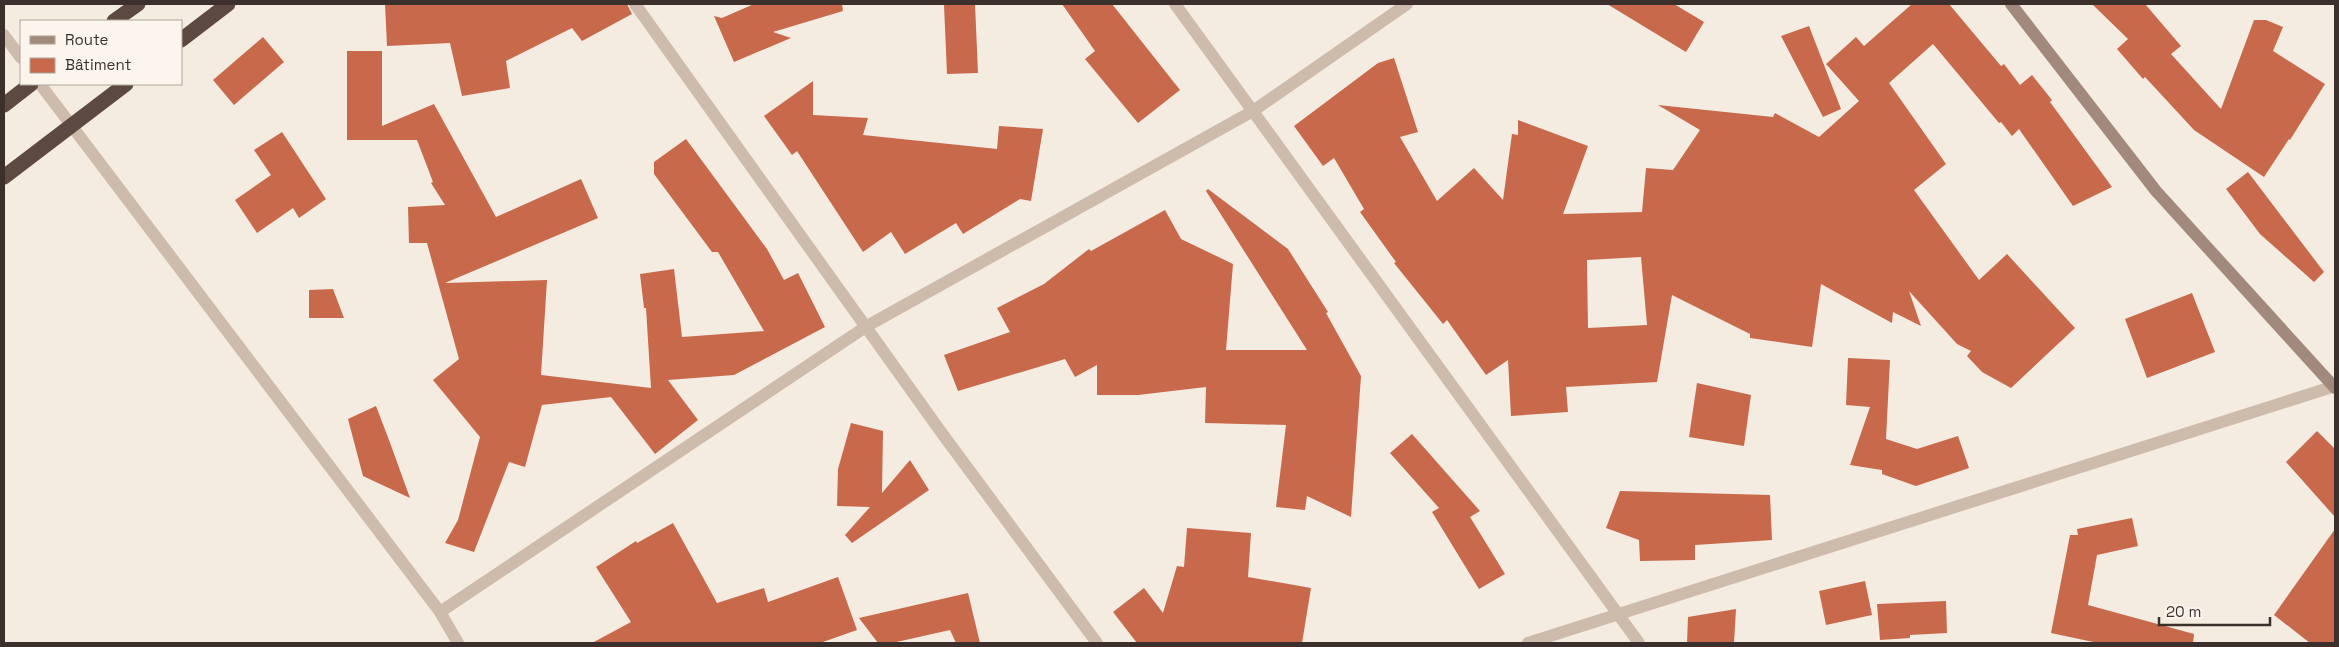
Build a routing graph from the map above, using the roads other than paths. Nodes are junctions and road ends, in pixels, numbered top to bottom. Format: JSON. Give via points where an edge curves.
{"nodes":[{"id":1,"x":138,"y":4,"type":"edge"},
{"id":2,"x":228,"y":4,"type":"edge"},
{"id":3,"x":636,"y":4,"type":"edge"},
{"id":4,"x":1175,"y":4,"type":"edge"},
{"id":5,"x":1407,"y":4,"type":"edge"},
{"id":6,"x":2011,"y":4,"type":"edge"},
{"id":7,"x":115,"y":20,"type":"edge"},
{"id":8,"x":4,"y":35,"type":"edge"},
{"id":9,"x":182,"y":39,"type":"edge"},
{"id":10,"x":20,"y":57,"type":"edge"},
{"id":11,"x":30,"y":85,"type":"edge"},
{"id":12,"x":41,"y":85,"type":"edge"},
{"id":13,"x":125,"y":85,"type":"edge"},
{"id":14,"x":4,"y":104,"type":"edge"},
{"id":15,"x":1253,"y":111,"type":"junction"},
{"id":16,"x":72,"y":126,"type":"junction"},
{"id":17,"x":4,"y":177,"type":"edge"},
{"id":18,"x":867,"y":326,"type":"junction"},
{"id":19,"x":2335,"y":387,"type":"edge"},
{"id":20,"x":440,"y":612,"type":"junction"},
{"id":21,"x":1618,"y":616,"type":"junction"},
{"id":22,"x":458,"y":643,"type":"edge"},
{"id":23,"x":1097,"y":643,"type":"edge"},
{"id":24,"x":1528,"y":643,"type":"edge"},
{"id":25,"x":1639,"y":643,"type":"edge"}],
"edges":[{"from":1,"to":7,"type":"highway"},
{"from":2,"to":9,"type":"highway"},
{"from":3,"to":18,"type":"street"},
{"from":4,"to":15,"type":"street"},
{"from":5,"to":15,"type":"street"},
{"from":6,"to":19,"type":"street","via":[[2156,191]]},
{"from":8,"to":10,"type":"street"},
{"from":11,"to":14,"type":"highway"},
{"from":12,"to":16,"type":"street"},
{"from":13,"to":16,"type":"highway"},
{"from":15,"to":18,"type":"street"},
{"from":15,"to":21,"type":"street"},
{"from":16,"to":17,"type":"highway"},
{"from":16,"to":20,"type":"street"},
{"from":18,"to":20,"type":"street"},
{"from":18,"to":23,"type":"street"},
{"from":19,"to":21,"type":"street"},
{"from":20,"to":22,"type":"street"},
{"from":21,"to":24,"type":"street"},
{"from":21,"to":25,"type":"street"}]}
